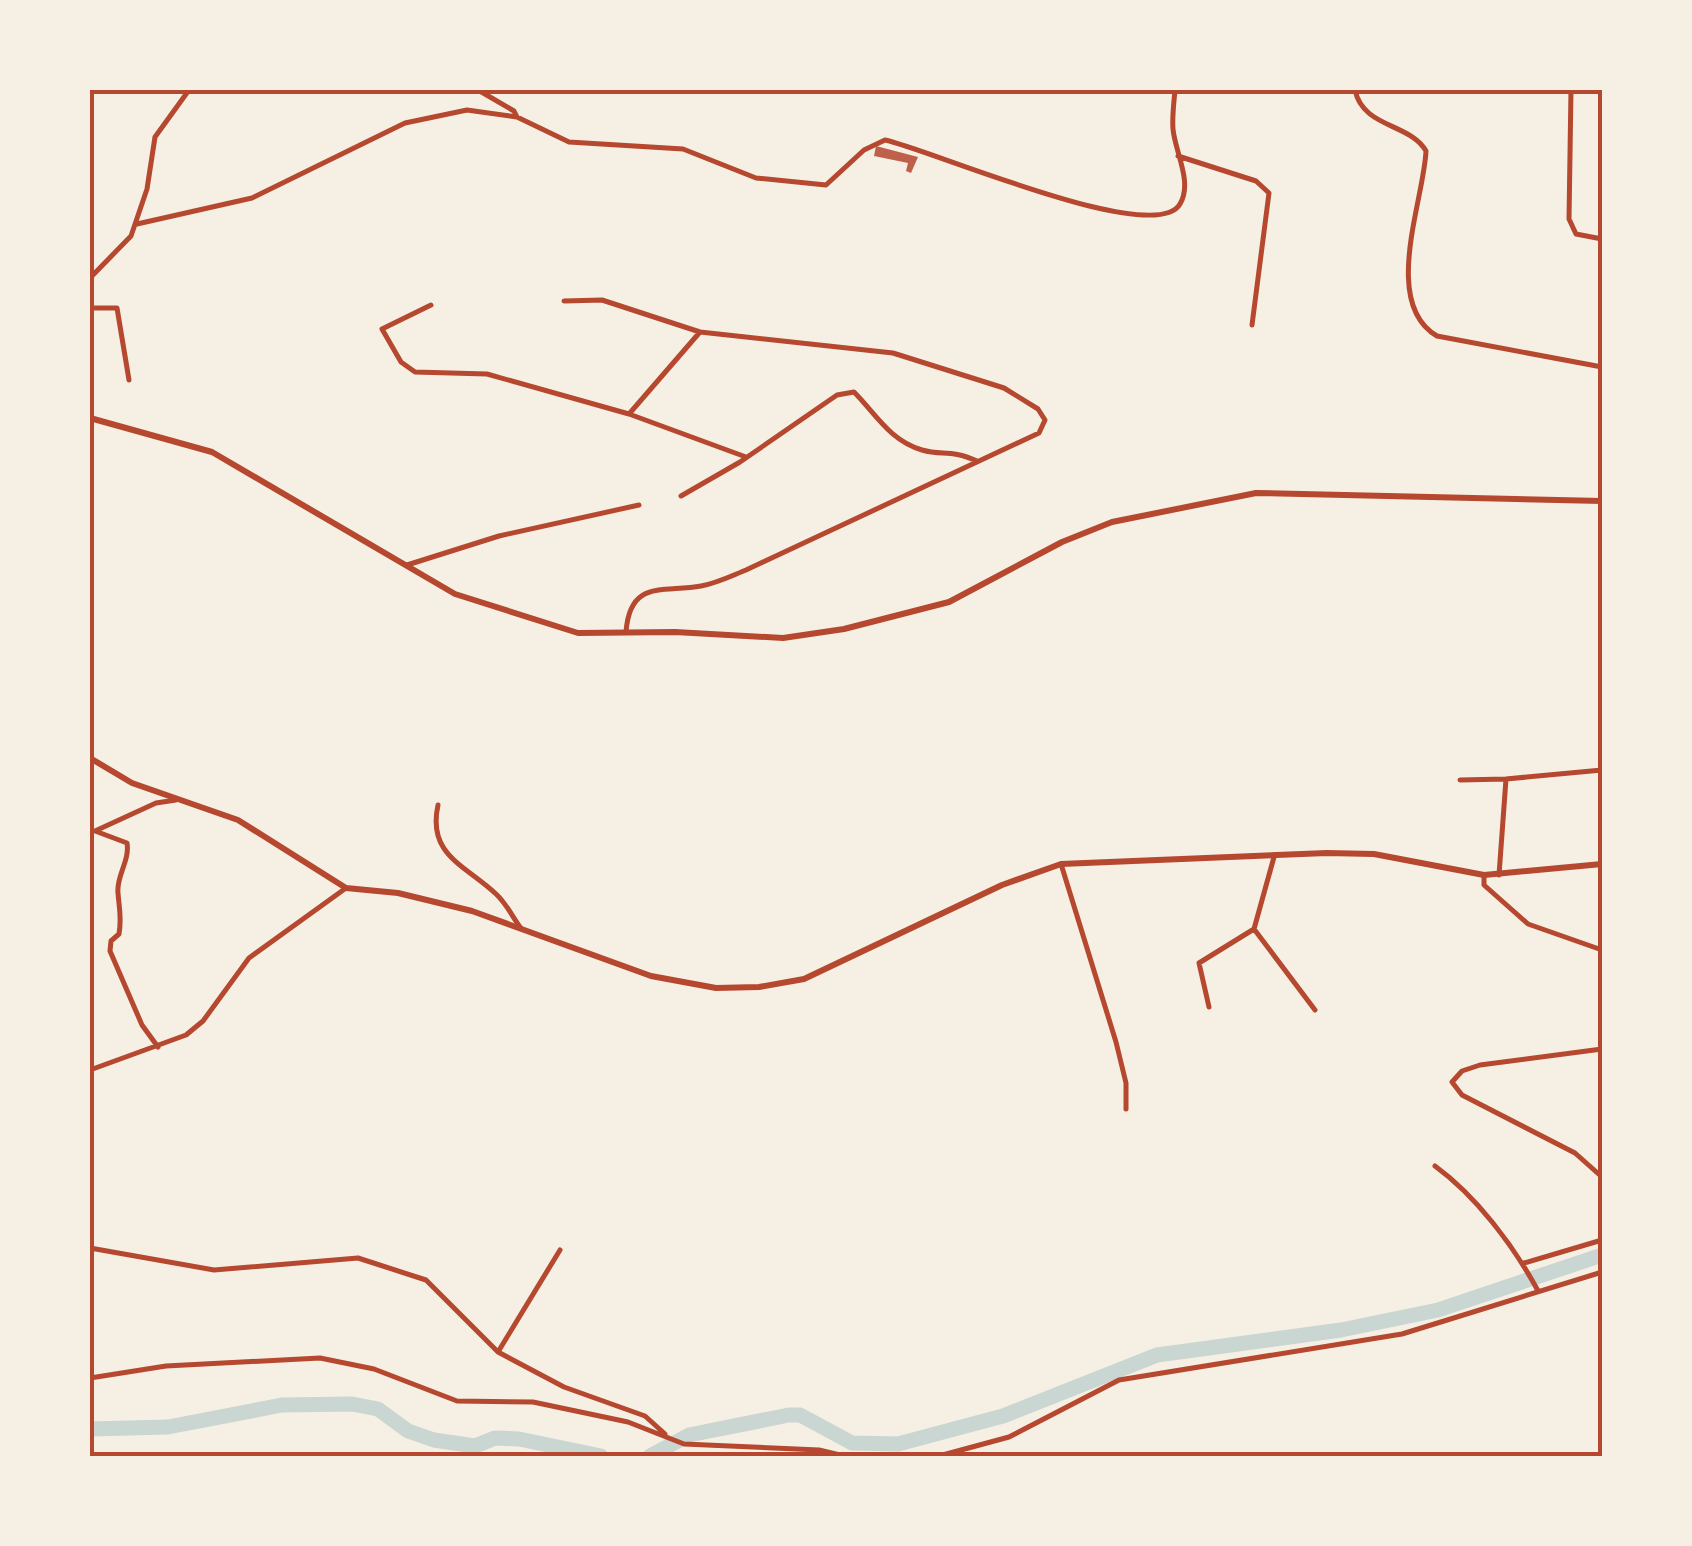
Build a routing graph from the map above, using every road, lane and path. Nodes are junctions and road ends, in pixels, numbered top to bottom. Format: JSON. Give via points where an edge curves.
{"nodes":[{"id":1,"x":189,"y":90,"type":"edge"},
{"id":2,"x":478,"y":90,"type":"edge"},
{"id":3,"x":1175,"y":90,"type":"edge"},
{"id":4,"x":1355,"y":90,"type":"edge"},
{"id":5,"x":1571,"y":90,"type":"edge"},
{"id":6,"x":517,"y":117,"type":"junction"},
{"id":7,"x":1178,"y":156,"type":"junction"},
{"id":8,"x":137,"y":224,"type":"junction"},
{"id":9,"x":1602,"y":239,"type":"edge"},
{"id":10,"x":90,"y":278,"type":"edge"},
{"id":11,"x":564,"y":301,"type":"dead end"},
{"id":12,"x":431,"y":305,"type":"dead end"},
{"id":13,"x":90,"y":308,"type":"edge"},
{"id":14,"x":1252,"y":324,"type":"dead end"},
{"id":15,"x":700,"y":332,"type":"junction"},
{"id":16,"x":1602,"y":366,"type":"edge"},
{"id":17,"x":129,"y":380,"type":"dead end"},
{"id":18,"x":628,"y":414,"type":"junction"},
{"id":19,"x":90,"y":418,"type":"edge"},
{"id":20,"x":746,"y":457,"type":"junction"},
{"id":21,"x":978,"y":461,"type":"junction"},
{"id":22,"x":681,"y":496,"type":"dead end"},
{"id":23,"x":1602,"y":501,"type":"edge"},
{"id":24,"x":639,"y":505,"type":"dead end"},
{"id":25,"x":404,"y":566,"type":"junction"},
{"id":26,"x":626,"y":632,"type":"junction"},
{"id":27,"x":90,"y":758,"type":"edge"},
{"id":28,"x":1602,"y":770,"type":"edge"},
{"id":29,"x":1506,"y":779,"type":"junction"},
{"id":30,"x":1460,"y":780,"type":"dead end"},
{"id":31,"x":177,"y":800,"type":"junction"},
{"id":32,"x":438,"y":805,"type":"dead end"},
{"id":33,"x":1274,"y":857,"type":"junction"},
{"id":34,"x":1061,"y":864,"type":"junction"},
{"id":35,"x":1602,"y":864,"type":"edge"},
{"id":36,"x":1484,"y":875,"type":"junction"},
{"id":37,"x":1500,"y":875,"type":"junction"},
{"id":38,"x":346,"y":888,"type":"junction"},
{"id":39,"x":520,"y":927,"type":"junction"},
{"id":40,"x":1254,"y":929,"type":"junction"},
{"id":41,"x":1602,"y":950,"type":"edge"},
{"id":42,"x":1209,"y":1007,"type":"dead end"},
{"id":43,"x":1315,"y":1010,"type":"dead end"},
{"id":44,"x":158,"y":1047,"type":"junction"},
{"id":45,"x":1602,"y":1049,"type":"edge"},
{"id":46,"x":91,"y":1069,"type":"edge"},
{"id":47,"x":1126,"y":1109,"type":"dead end"},
{"id":48,"x":1436,"y":1166,"type":"dead end"},
{"id":49,"x":1602,"y":1177,"type":"edge"},
{"id":50,"x":1602,"y":1240,"type":"edge"},
{"id":51,"x":90,"y":1248,"type":"edge"},
{"id":52,"x":560,"y":1250,"type":"dead end"},
{"id":53,"x":1524,"y":1263,"type":"junction"},
{"id":54,"x":1602,"y":1272,"type":"edge"},
{"id":55,"x":1536,"y":1286,"type":"junction"},
{"id":56,"x":498,"y":1352,"type":"junction"},
{"id":57,"x":90,"y":1378,"type":"edge"},
{"id":58,"x":671,"y":1439,"type":"junction"},
{"id":59,"x":844,"y":1456,"type":"edge"},
{"id":60,"x":939,"y":1456,"type":"edge"}],
"edges":[{"from":1,"to":8,"type":"street","via":[[155,137]]},
{"from":2,"to":6,"type":"street"},
{"from":3,"to":7,"type":"street"},
{"from":4,"to":16,"type":"street","via":[[1369,114],[1426,152],[1407,266],[1425,326],[1437,336]]},
{"from":5,"to":9,"type":"street","via":[[1568,219],[1576,234]]},
{"from":6,"to":7,"type":"street","via":[[568,142],[683,148],[756,178],[809,186],[826,185],[885,140],[1073,202],[1148,215],[1170,213],[1183,199]]},
{"from":6,"to":8,"type":"street","via":[[467,110],[421,117],[252,198]]},
{"from":7,"to":14,"type":"street","via":[[1256,181],[1269,193]]},
{"from":8,"to":10,"type":"street"},
{"from":11,"to":15,"type":"street","via":[[602,300]]},
{"from":12,"to":18,"type":"street","via":[[382,329],[401,362],[415,372],[487,374]]},
{"from":13,"to":17,"type":"street","via":[[117,308]]},
{"from":15,"to":18,"type":"street"},
{"from":15,"to":21,"type":"street","via":[[892,352],[1004,388],[1038,408],[1045,420],[1039,433]]},
{"from":18,"to":20,"type":"street"},
{"from":19,"to":25,"type":"street","via":[[212,452]]},
{"from":20,"to":21,"type":"street","via":[[836,395],[854,392],[872,418],[902,440],[923,451],[954,450]]},
{"from":20,"to":22,"type":"street"},
{"from":21,"to":26,"type":"street","via":[[718,582],[646,593],[632,606]]},
{"from":23,"to":26,"type":"street","via":[[1256,493],[1112,522],[949,602],[844,629],[783,638]]},
{"from":24,"to":25,"type":"street"},
{"from":25,"to":26,"type":"street","via":[[501,612],[578,633]]},
{"from":27,"to":31,"type":"street"},
{"from":28,"to":29,"type":"street"},
{"from":29,"to":30,"type":"street"},
{"from":29,"to":37,"type":"street"},
{"from":31,"to":38,"type":"street","via":[[238,820]]},
{"from":31,"to":44,"type":"street","via":[[95,831],[127,843],[117,889],[123,906],[119,934],[110,951]]},
{"from":32,"to":39,"type":"street","via":[[436,832],[444,853],[495,893]]},
{"from":33,"to":34,"type":"street"},
{"from":33,"to":36,"type":"street","via":[[1374,854]]},
{"from":33,"to":40,"type":"street"},
{"from":34,"to":39,"type":"street","via":[[1002,885],[823,972],[782,984],[677,984]]},
{"from":34,"to":47,"type":"street","via":[[1116,1042]]},
{"from":35,"to":37,"type":"street"},
{"from":36,"to":37,"type":"street"},
{"from":36,"to":41,"type":"street","via":[[1484,885],[1518,918]]},
{"from":38,"to":39,"type":"street","via":[[435,901]]},
{"from":38,"to":44,"type":"street","via":[[249,958],[198,1026]]},
{"from":40,"to":42,"type":"street","via":[[1199,962]]},
{"from":40,"to":43,"type":"street"},
{"from":44,"to":46,"type":"street"},
{"from":45,"to":49,"type":"street","via":[[1480,1065],[1452,1082],[1462,1095],[1584,1159]]},
{"from":48,"to":53,"type":"street"},
{"from":50,"to":53,"type":"street"},
{"from":51,"to":56,"type":"street","via":[[214,1270],[376,1262],[426,1280]]},
{"from":52,"to":56,"type":"street"},
{"from":53,"to":55,"type":"street"},
{"from":54,"to":55,"type":"street"},
{"from":55,"to":60,"type":"street","via":[[1382,1338],[1119,1380],[1009,1437]]},
{"from":56,"to":58,"type":"street","via":[[564,1387],[645,1416]]},
{"from":57,"to":58,"type":"street","via":[[288,1357],[338,1360],[457,1402],[533,1402],[628,1422]]},
{"from":58,"to":59,"type":"street"}]}
